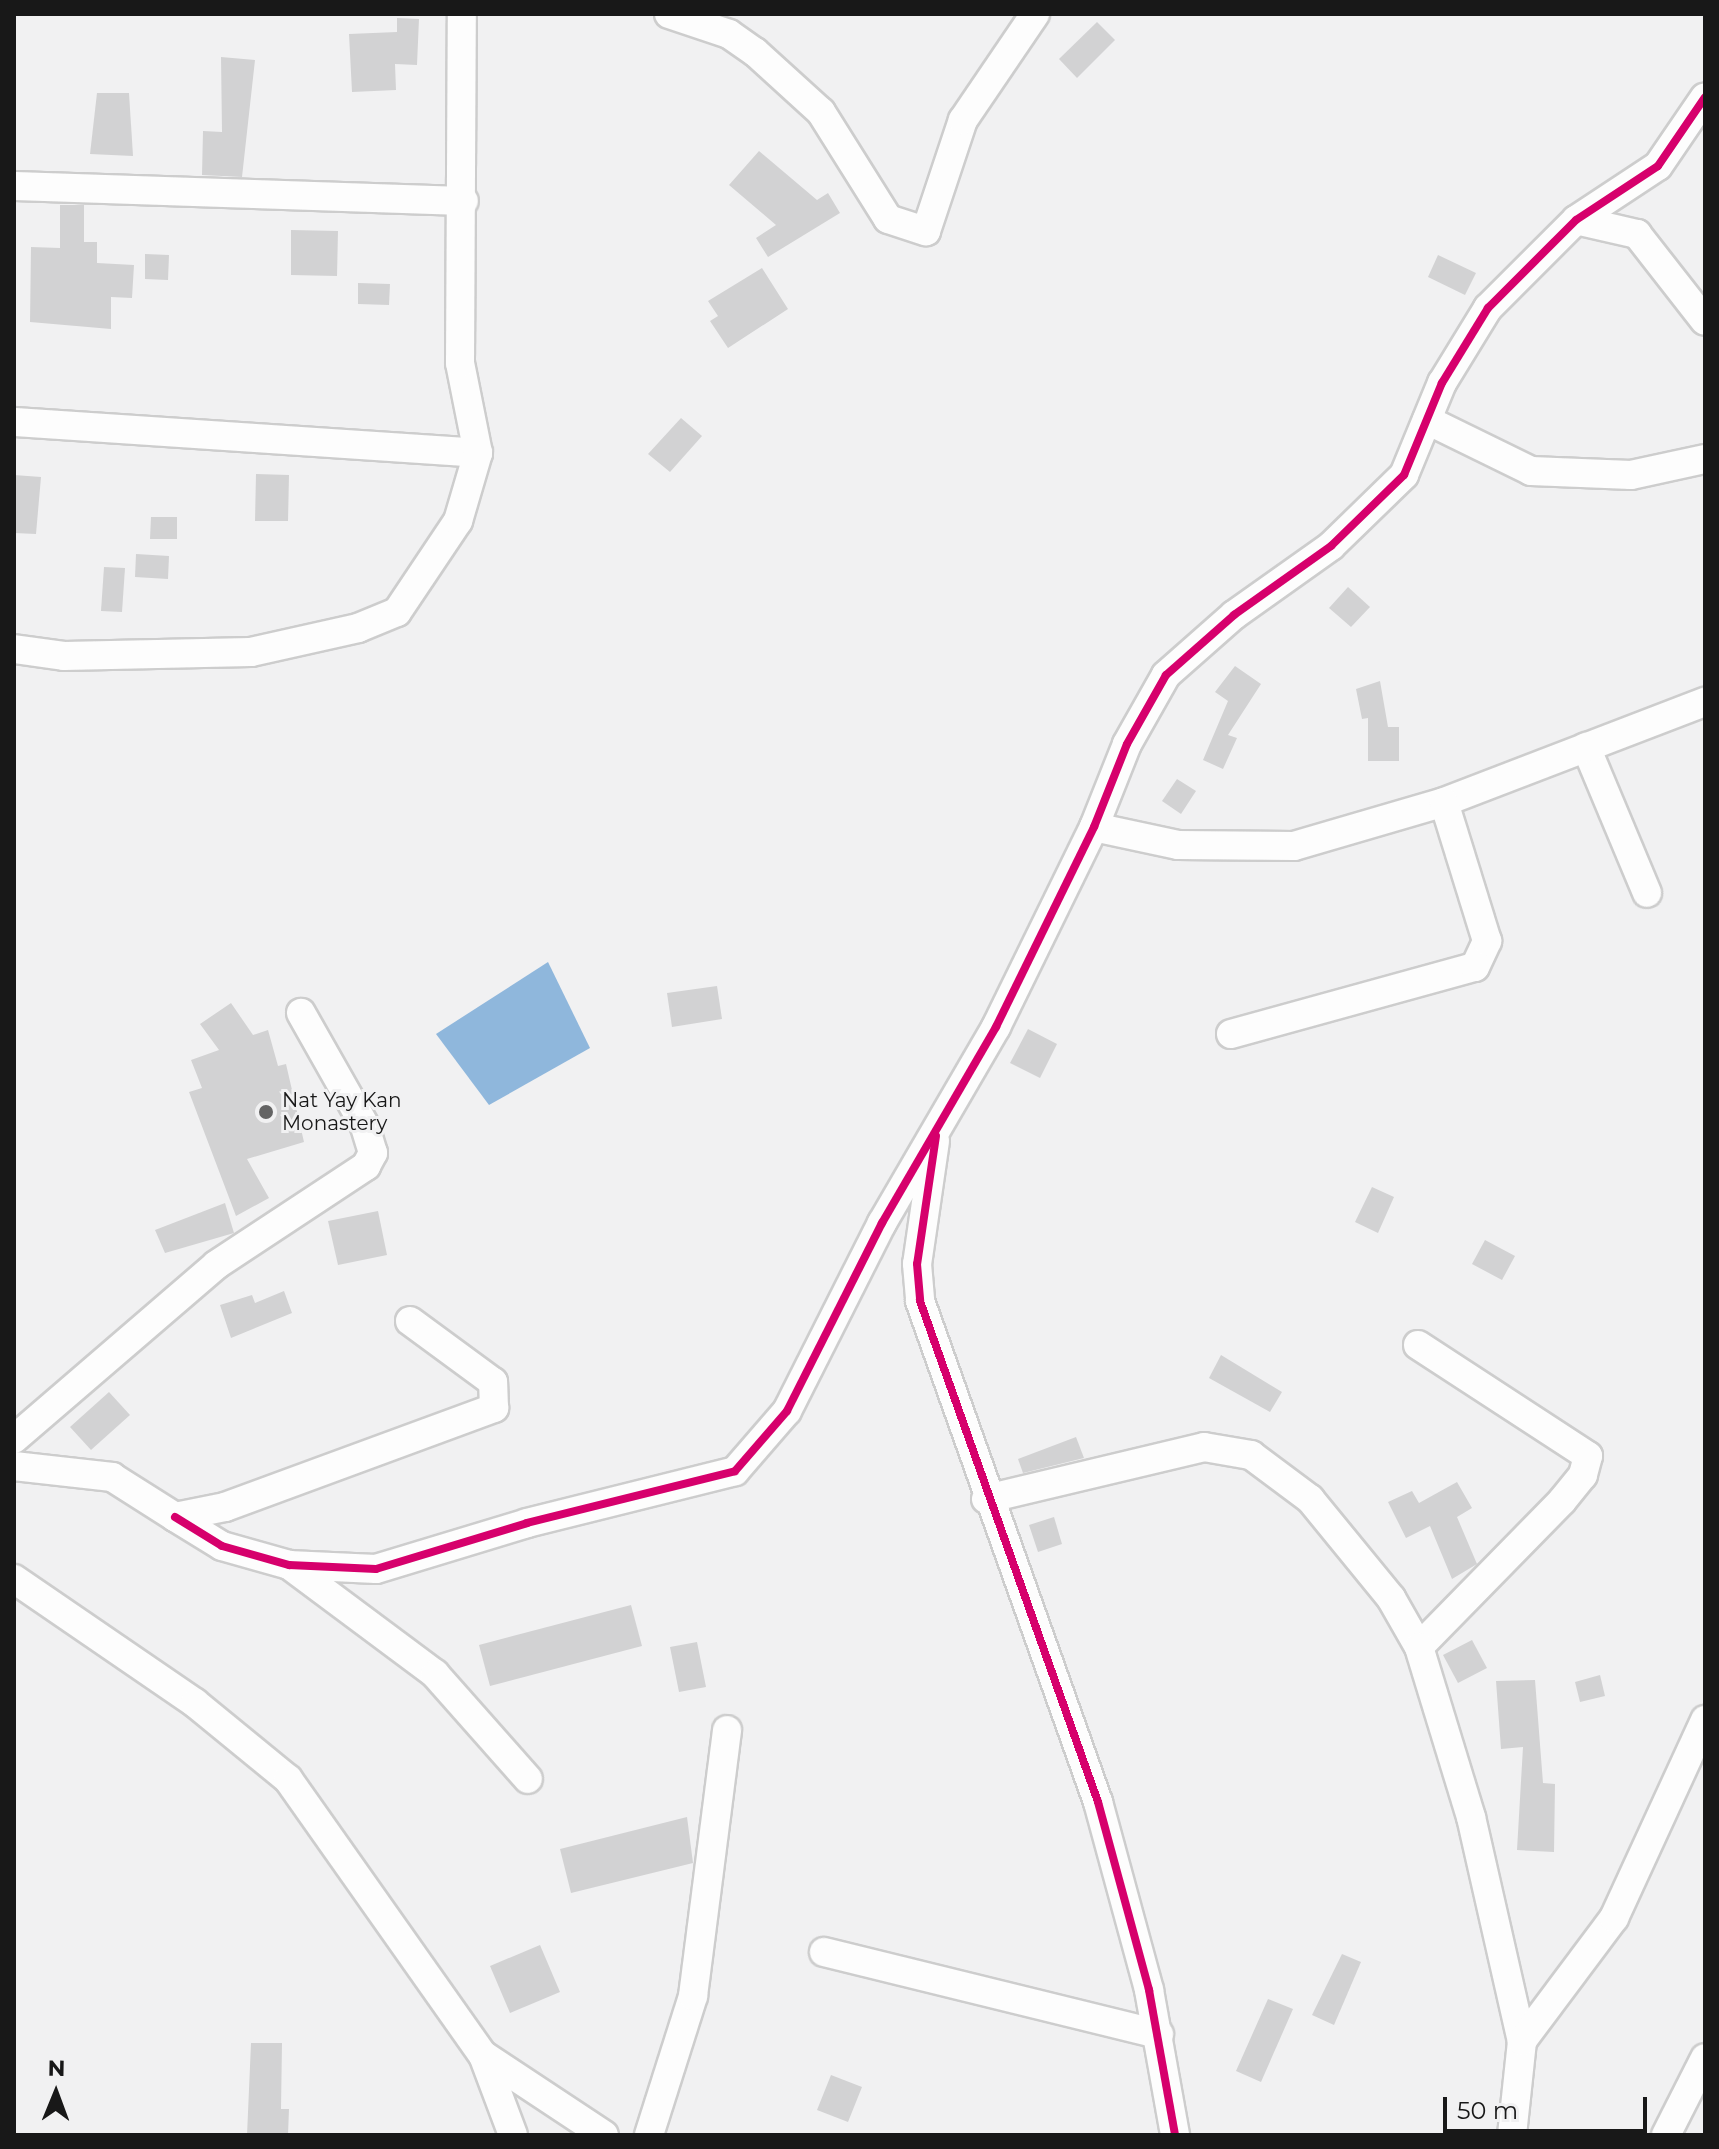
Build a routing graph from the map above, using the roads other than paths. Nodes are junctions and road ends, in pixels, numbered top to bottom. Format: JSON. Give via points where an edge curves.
{"nodes":[{"id":1,"x":462,"y":14,"type":"edge"},
{"id":2,"x":669,"y":14,"type":"edge"},
{"id":3,"x":1035,"y":14,"type":"edge"},
{"id":4,"x":1705,"y":97,"type":"edge"},
{"id":5,"x":14,"y":186,"type":"edge"},
{"id":6,"x":464,"y":201,"type":"junction"},
{"id":7,"x":1576,"y":220,"type":"junction"},
{"id":8,"x":1705,"y":321,"type":"edge"},
{"id":9,"x":1427,"y":420,"type":"junction"},
{"id":10,"x":14,"y":422,"type":"edge"},
{"id":11,"x":478,"y":453,"type":"junction"},
{"id":12,"x":1705,"y":459,"type":"edge"},
{"id":13,"x":14,"y":649,"type":"edge"},
{"id":14,"x":1705,"y":702,"type":"edge"},
{"id":15,"x":1586,"y":747,"type":"junction"},
{"id":16,"x":1444,"y":802,"type":"junction"},
{"id":17,"x":1094,"y":827,"type":"junction"},
{"id":18,"x":1647,"y":893,"type":"dead end"},
{"id":19,"x":301,"y":1013,"type":"dead end"},
{"id":20,"x":1231,"y":1034,"type":"dead end"},
{"id":21,"x":937,"y":1129,"type":"junction"},
{"id":22,"x":410,"y":1321,"type":"dead end"},
{"id":23,"x":1418,"y":1345,"type":"dead end"},
{"id":24,"x":14,"y":1439,"type":"edge"},
{"id":25,"x":14,"y":1466,"type":"edge"},
{"id":26,"x":986,"y":1499,"type":"junction"},
{"id":27,"x":175,"y":1517,"type":"junction"},
{"id":28,"x":289,"y":1565,"type":"junction"},
{"id":29,"x":14,"y":1579,"type":"edge"},
{"id":30,"x":1419,"y":1647,"type":"junction"},
{"id":31,"x":1705,"y":1720,"type":"edge"},
{"id":32,"x":727,"y":1730,"type":"dead end"},
{"id":33,"x":528,"y":1779,"type":"dead end"},
{"id":34,"x":824,"y":1952,"type":"dead end"},
{"id":35,"x":1159,"y":2034,"type":"junction"},
{"id":36,"x":1522,"y":2041,"type":"junction"},
{"id":37,"x":483,"y":2055,"type":"junction"},
{"id":38,"x":1705,"y":2058,"type":"edge"},
{"id":39,"x":513,"y":2135,"type":"edge"},
{"id":40,"x":604,"y":2135,"type":"edge"},
{"id":41,"x":649,"y":2135,"type":"edge"},
{"id":42,"x":1175,"y":2135,"type":"edge"},
{"id":43,"x":1512,"y":2135,"type":"edge"},
{"id":44,"x":1666,"y":2135,"type":"edge"}],
"edges":[{"from":1,"to":6,"type":"street"},
{"from":2,"to":3,"type":"street","via":[[729,34],[755,52],[821,112],[888,219],[926,231],[963,120]]},
{"from":4,"to":7,"type":"street","via":[[1658,166]]},
{"from":5,"to":6,"type":"street"},
{"from":6,"to":11,"type":"street","via":[[460,363]]},
{"from":7,"to":8,"type":"street","via":[[1637,234]]},
{"from":7,"to":9,"type":"street","via":[[1488,308]]},
{"from":9,"to":12,"type":"street","via":[[1531,471],[1631,475]]},
{"from":9,"to":17,"type":"street","via":[[1404,475],[1331,546],[1234,615],[1166,675],[1127,744]]},
{"from":10,"to":11,"type":"street"},
{"from":11,"to":13,"type":"street","via":[[458,521],[397,612],[358,628],[251,652],[64,656]]},
{"from":14,"to":15,"type":"street"},
{"from":15,"to":16,"type":"street"},
{"from":15,"to":18,"type":"street"},
{"from":16,"to":17,"type":"street","via":[[1294,846],[1178,845]]},
{"from":16,"to":20,"type":"street","via":[[1487,941],[1475,967]]},
{"from":17,"to":21,"type":"street","via":[[996,1027]]},
{"from":19,"to":24,"type":"street","via":[[365,1126],[373,1153],[366,1166],[216,1265]]},
{"from":21,"to":26,"type":"street","via":[[917,1264],[920,1301]]},
{"from":21,"to":28,"type":"street","via":[[882,1223],[787,1411],[735,1471],[376,1569]]},
{"from":22,"to":27,"type":"street","via":[[493,1382],[494,1408],[225,1507]]},
{"from":23,"to":30,"type":"street","via":[[1588,1456],[1583,1475],[1562,1501]]},
{"from":25,"to":27,"type":"street","via":[[112,1477]]},
{"from":26,"to":30,"type":"street","via":[[1204,1447],[1251,1455],[1310,1499],[1391,1598]]},
{"from":26,"to":35,"type":"street","via":[[1098,1802]]},
{"from":27,"to":28,"type":"street","via":[[222,1546]]},
{"from":28,"to":33,"type":"street","via":[[435,1674]]},
{"from":29,"to":37,"type":"street","via":[[195,1703],[288,1779]]},
{"from":30,"to":36,"type":"street","via":[[1471,1817]]},
{"from":31,"to":36,"type":"street","via":[[1614,1918]]},
{"from":32,"to":41,"type":"street","via":[[693,1996]]},
{"from":34,"to":35,"type":"street"},
{"from":35,"to":42,"type":"street"},
{"from":36,"to":43,"type":"street"},
{"from":37,"to":39,"type":"street"},
{"from":37,"to":40,"type":"street"},
{"from":38,"to":44,"type":"street"}]}
